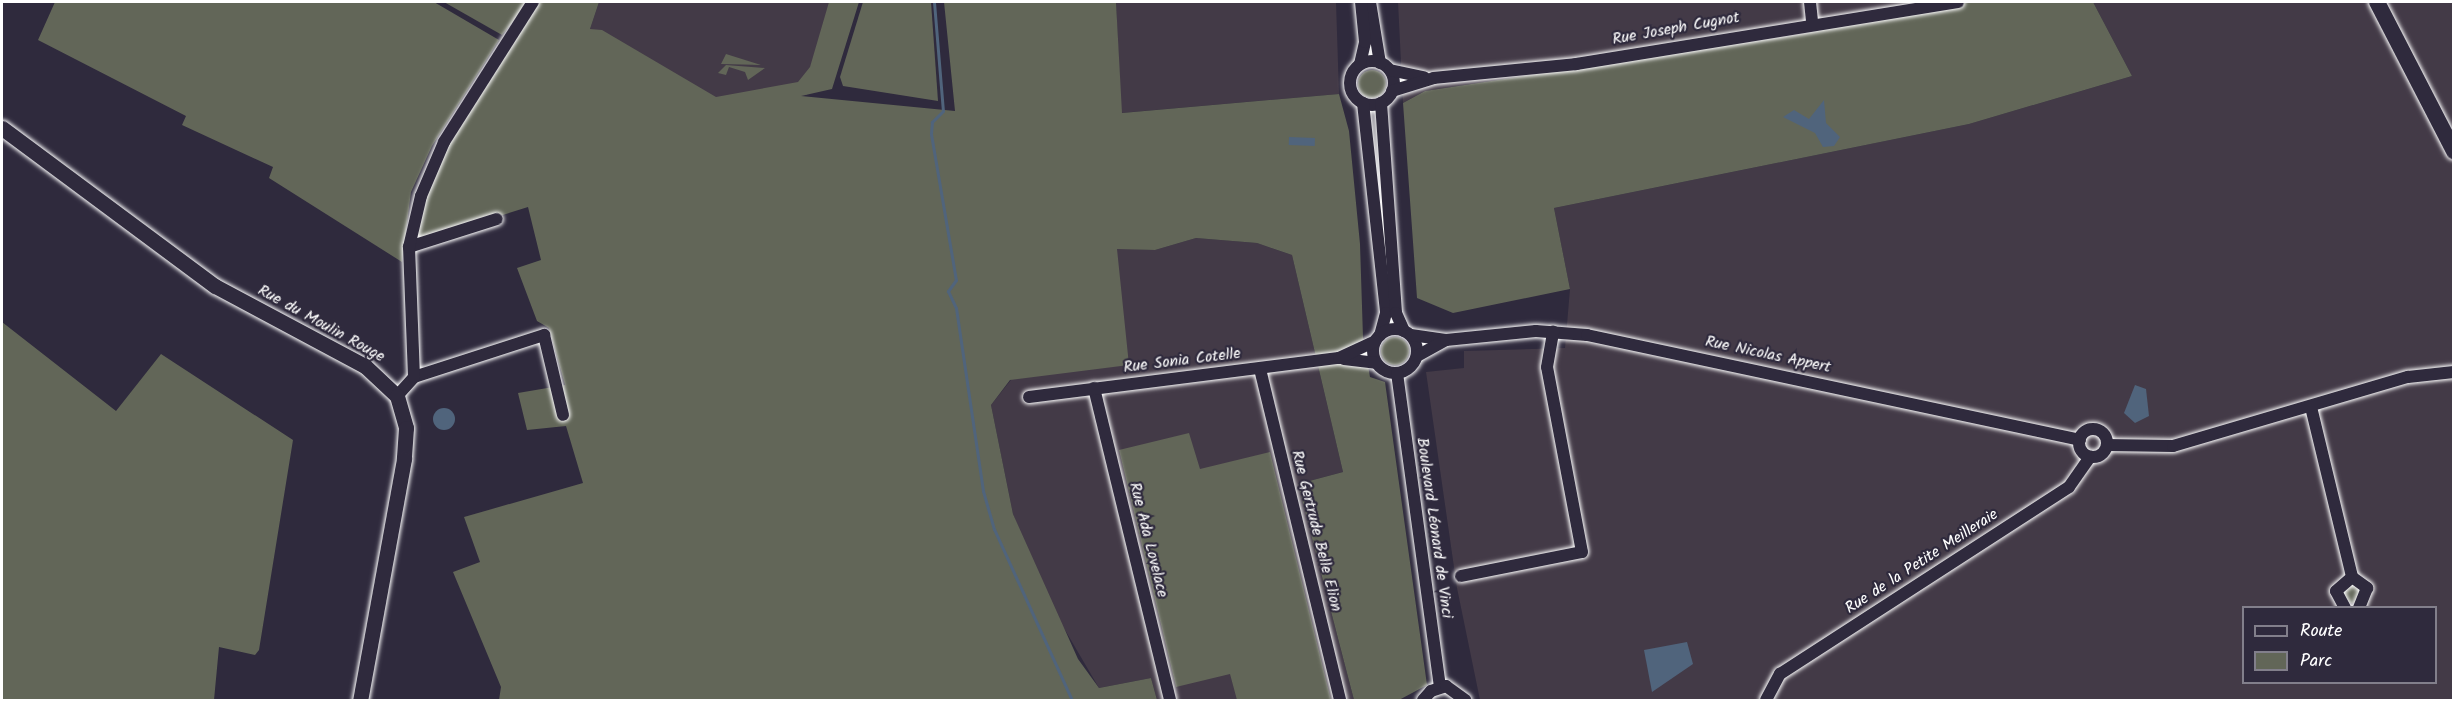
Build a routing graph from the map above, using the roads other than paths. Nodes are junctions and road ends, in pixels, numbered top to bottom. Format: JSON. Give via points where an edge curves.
{"nodes":[{"id":1,"x":533,"y":2,"type":"edge"},
{"id":2,"x":1361,"y":2,"type":"edge"},
{"id":3,"x":1370,"y":2,"type":"edge"},
{"id":4,"x":1810,"y":2,"type":"edge"},
{"id":5,"x":1958,"y":2,"type":"edge"},
{"id":6,"x":2377,"y":2,"type":"edge"},
{"id":7,"x":1812,"y":22,"type":"junction"},
{"id":8,"x":1360,"y":64,"type":"junction"},
{"id":9,"x":1385,"y":66,"type":"junction"},
{"id":10,"x":1434,"y":78,"type":"junction"},
{"id":11,"x":1392,"y":91,"type":"junction"},
{"id":12,"x":1363,"y":103,"type":"junction"},
{"id":13,"x":1381,"y":103,"type":"junction"},
{"id":14,"x":2,"y":128,"type":"edge"},
{"id":15,"x":2454,"y":151,"type":"edge"},
{"id":16,"x":497,"y":219,"type":"dead end"},
{"id":17,"x":409,"y":247,"type":"junction"},
{"id":18,"x":1553,"y":332,"type":"junction"},
{"id":19,"x":1407,"y":333,"type":"junction"},
{"id":20,"x":1377,"y":338,"type":"junction"},
{"id":21,"x":1446,"y":340,"type":"junction"},
{"id":22,"x":1417,"y":356,"type":"junction"},
{"id":23,"x":1340,"y":358,"type":"junction"},
{"id":24,"x":1376,"y":363,"type":"junction"},
{"id":25,"x":1260,"y":369,"type":"junction"},
{"id":26,"x":2454,"y":372,"type":"edge"},
{"id":27,"x":1397,"y":373,"type":"junction"},
{"id":28,"x":414,"y":377,"type":"junction"},
{"id":29,"x":1094,"y":388,"type":"junction"},
{"id":30,"x":397,"y":396,"type":"junction"},
{"id":31,"x":1029,"y":397,"type":"dead end"},
{"id":32,"x":2311,"y":407,"type":"junction"},
{"id":33,"x":563,"y":415,"type":"dead end"},
{"id":34,"x":2080,"y":440,"type":"junction"},
{"id":35,"x":2107,"y":445,"type":"junction"},
{"id":36,"x":2090,"y":457,"type":"junction"},
{"id":37,"x":1461,"y":576,"type":"dead end"},
{"id":38,"x":2352,"y":578,"type":"junction"},
{"id":39,"x":2344,"y":606,"type":"edge"},
{"id":40,"x":2361,"y":606,"type":"edge"},
{"id":41,"x":1440,"y":687,"type":"junction"},
{"id":42,"x":1767,"y":696,"type":"edge"},
{"id":43,"x":360,"y":700,"type":"edge"},
{"id":44,"x":1170,"y":700,"type":"edge"},
{"id":45,"x":1340,"y":700,"type":"edge"},
{"id":46,"x":1423,"y":700,"type":"edge"},
{"id":47,"x":1465,"y":700,"type":"edge"}],
"edges":[{"from":1,"to":17,"type":"street","via":[[444,142],[421,196]]},
{"from":2,"to":8,"type":"street","via":[[1365,42]]},
{"from":3,"to":9,"type":"street"},
{"from":4,"to":7,"type":"street"},
{"from":5,"to":7,"type":"street","name":"Rue Joseph Cugnot"},
{"from":6,"to":15,"type":"main road"},
{"from":7,"to":10,"type":"street","name":"Rue Joseph Cugnot","via":[[1576,64]]},
{"from":8,"to":9,"type":"street"},
{"from":8,"to":12,"type":"street","via":[[1349,83]]},
{"from":9,"to":10,"type":"street","name":"Rue Joseph Cugnot"},
{"from":9,"to":11,"type":"street"},
{"from":10,"to":11,"type":"street","name":"Rue Joseph Cugnot"},
{"from":11,"to":13,"type":"street"},
{"from":12,"to":13,"type":"street"},
{"from":12,"to":20,"type":"street","via":[[1386,313]]},
{"from":13,"to":19,"type":"street","via":[[1396,313]]},
{"from":14,"to":30,"type":"street","name":"Rue du Moulin Rouge","via":[[215,286],[365,366]]},
{"from":16,"to":17,"type":"street"},
{"from":17,"to":28,"type":"street"},
{"from":18,"to":21,"type":"street","name":"Rue Nicolas Appert"},
{"from":18,"to":34,"type":"street","name":"Rue Nicolas Appert","via":[[1725,362]]},
{"from":18,"to":37,"type":"street","via":[[1546,367],[1582,552]]},
{"from":19,"to":20,"type":"street"},
{"from":19,"to":21,"type":"street"},
{"from":19,"to":22,"type":"street"},
{"from":20,"to":23,"type":"street"},
{"from":20,"to":24,"type":"street"},
{"from":21,"to":22,"type":"street"},
{"from":22,"to":27,"type":"street","via":[[1410,368]]},
{"from":23,"to":24,"type":"street"},
{"from":23,"to":25,"type":"street","name":"Rue Sonia Cotelle"},
{"from":24,"to":27,"type":"street"},
{"from":25,"to":29,"type":"street","name":"Rue Sonia Cotelle"},
{"from":25,"to":45,"type":"street","name":"Rue Gertrude Belle Elion"},
{"from":26,"to":32,"type":"street","via":[[2408,377]]},
{"from":27,"to":41,"type":"street","name":"Boulevard Léonard de Vinci"},
{"from":28,"to":30,"type":"street"},
{"from":28,"to":33,"type":"street","via":[[544,335]]},
{"from":29,"to":31,"type":"street","name":"Rue Sonia Cotelle"},
{"from":29,"to":44,"type":"street","name":"Rue Ada Lovelace"},
{"from":30,"to":43,"type":"street","via":[[404,416],[404,459]]},
{"from":32,"to":35,"type":"street","via":[[2173,446]]},
{"from":32,"to":38,"type":"street"},
{"from":34,"to":35,"type":"street","via":[[2085,432],[2098,430]]},
{"from":34,"to":36,"type":"street"},
{"from":35,"to":36,"type":"street","via":[[2101,455]]},
{"from":36,"to":42,"type":"street","name":"Rue de la Petite Meilleraie","via":[[2069,486],[1780,674]]},
{"from":38,"to":39,"type":"street","via":[[2336,591]]},
{"from":38,"to":40,"type":"street","via":[[2367,588]]},
{"from":41,"to":46,"type":"street"},
{"from":41,"to":47,"type":"street","via":[[1452,688]]}]}
